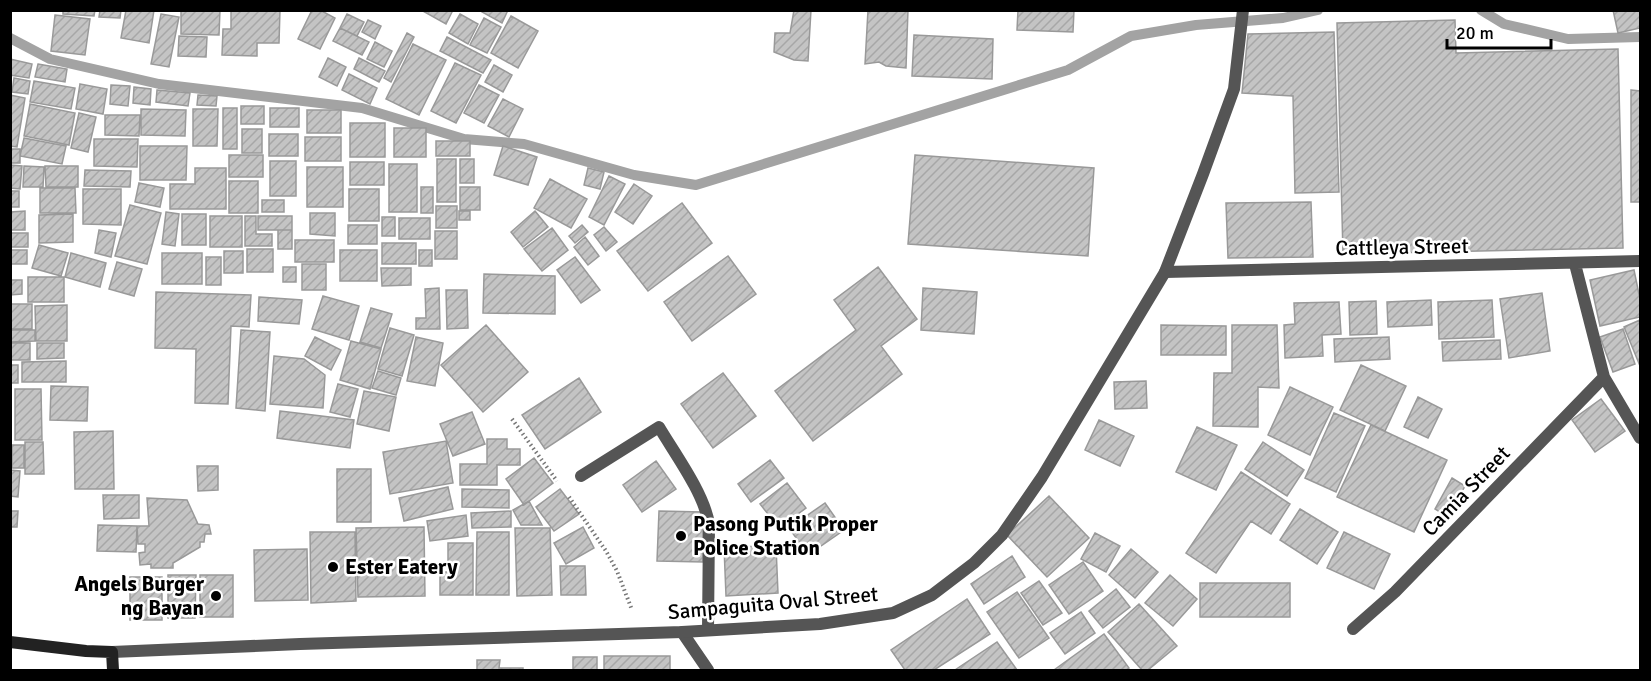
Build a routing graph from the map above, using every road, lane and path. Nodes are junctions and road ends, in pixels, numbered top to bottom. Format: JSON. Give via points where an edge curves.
{"nodes":[{"id":1,"x":1243,"y":10,"type":"edge"},
{"id":2,"x":1641,"y":261,"type":"edge"},
{"id":3,"x":1575,"y":264,"type":"junction"},
{"id":4,"x":1165,"y":272,"type":"junction"},
{"id":5,"x":1604,"y":377,"type":"junction"},
{"id":6,"x":512,"y":419,"type":"dead end"},
{"id":7,"x":1641,"y":438,"type":"edge"},
{"id":8,"x":581,"y":476,"type":"dead end"},
{"id":9,"x":1353,"y":629,"type":"dead end"},
{"id":10,"x":708,"y":630,"type":"junction"},
{"id":11,"x":682,"y":632,"type":"junction"},
{"id":12,"x":640,"y":633,"type":"junction"},
{"id":13,"x":10,"y":642,"type":"edge"},
{"id":14,"x":112,"y":652,"type":"junction"},
{"id":15,"x":113,"y":670,"type":"edge"},
{"id":16,"x":708,"y":670,"type":"edge"}],
"edges":[{"from":1,"to":4,"type":"street","name":"Sampaguita Oval Street","via":[[1234,89]]},
{"from":2,"to":3,"type":"street","name":"Cattleya Street"},
{"from":3,"to":4,"type":"street","name":"Cattleya Street"},
{"from":3,"to":5,"type":"street"},
{"from":4,"to":10,"type":"street","name":"Sampaguita Oval Street","via":[[1042,477],[1002,535],[975,563],[932,595],[893,613],[820,624]]},
{"from":5,"to":7,"type":"street"},
{"from":5,"to":9,"type":"street","name":"Camia Street","via":[[1395,592]]},
{"from":6,"to":12,"type":"path","via":[[596,534],[618,571]]},
{"from":8,"to":10,"type":"street","via":[[658,426],[707,513]]},
{"from":10,"to":11,"type":"street","name":"Sampaguita Oval Street"},
{"from":11,"to":12,"type":"street","name":"Sampaguita Oval Street"},
{"from":11,"to":16,"type":"street"},
{"from":12,"to":14,"type":"street","name":"Sampaguita Oval Street"},
{"from":13,"to":14,"type":"main road","name":"Sampaguita Oval Street"},
{"from":14,"to":15,"type":"main road"}]}
